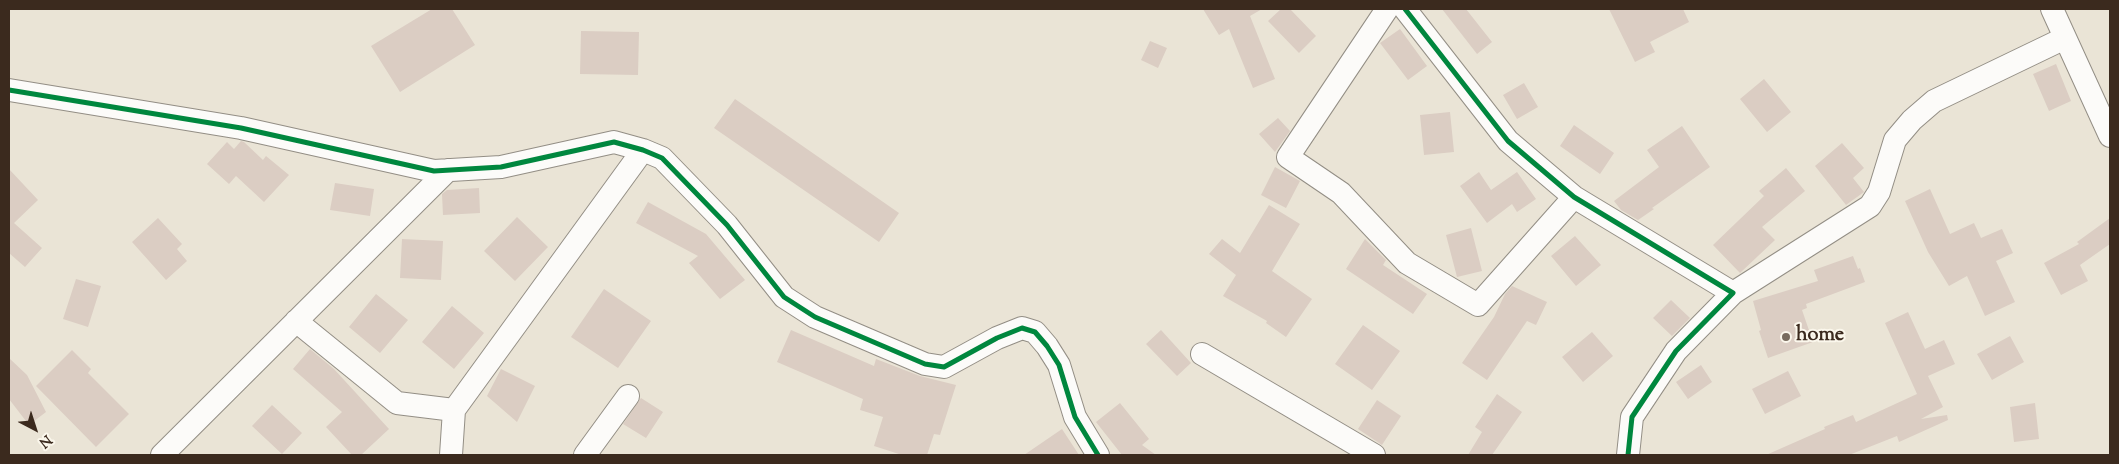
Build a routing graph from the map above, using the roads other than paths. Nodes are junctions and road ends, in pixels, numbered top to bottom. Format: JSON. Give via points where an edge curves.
{"nodes":[{"id":1,"x":1386,"y":9,"type":"edge"},
{"id":2,"x":1404,"y":9,"type":"edge"},
{"id":3,"x":2052,"y":9,"type":"edge"},
{"id":4,"x":2065,"y":38,"type":"junction"},
{"id":5,"x":9,"y":90,"type":"edge"},
{"id":6,"x":2110,"y":136,"type":"edge"},
{"id":7,"x":643,"y":150,"type":"junction"},
{"id":8,"x":448,"y":170,"type":"junction"},
{"id":9,"x":1574,"y":197,"type":"junction"},
{"id":10,"x":1734,"y":293,"type":"junction"},
{"id":11,"x":296,"y":321,"type":"junction"},
{"id":12,"x":1202,"y":354,"type":"dead end"},
{"id":13,"x":628,"y":396,"type":"dead end"},
{"id":14,"x":454,"y":410,"type":"junction"},
{"id":15,"x":162,"y":455,"type":"edge"},
{"id":16,"x":451,"y":455,"type":"edge"},
{"id":17,"x":585,"y":455,"type":"edge"},
{"id":18,"x":1098,"y":455,"type":"edge"},
{"id":19,"x":1374,"y":455,"type":"edge"},
{"id":20,"x":1628,"y":455,"type":"edge"}],
"edges":[{"from":1,"to":9,"type":"street","via":[[1288,158],[1341,194],[1407,263],[1478,305]]},
{"from":2,"to":9,"type":"street","via":[[1508,141]]},
{"from":3,"to":4,"type":"street"},
{"from":4,"to":6,"type":"street"},
{"from":4,"to":10,"type":"street","via":[[1934,101],[1896,140],[1879,192],[1870,206]]},
{"from":5,"to":8,"type":"street","via":[[240,128],[434,171]]},
{"from":7,"to":8,"type":"street","via":[[614,142],[501,166]]},
{"from":7,"to":14,"type":"street"},
{"from":7,"to":18,"type":"street","via":[[662,158],[727,225],[784,297],[815,317],[925,364],[944,367],[1022,328],[1035,332],[1059,364],[1075,418]]},
{"from":8,"to":11,"type":"street"},
{"from":9,"to":10,"type":"street"},
{"from":10,"to":20,"type":"street","via":[[1676,351],[1632,417]]},
{"from":11,"to":14,"type":"street","via":[[397,402]]},
{"from":11,"to":15,"type":"street"},
{"from":12,"to":19,"type":"street"},
{"from":13,"to":17,"type":"street"},
{"from":14,"to":16,"type":"street"}]}
